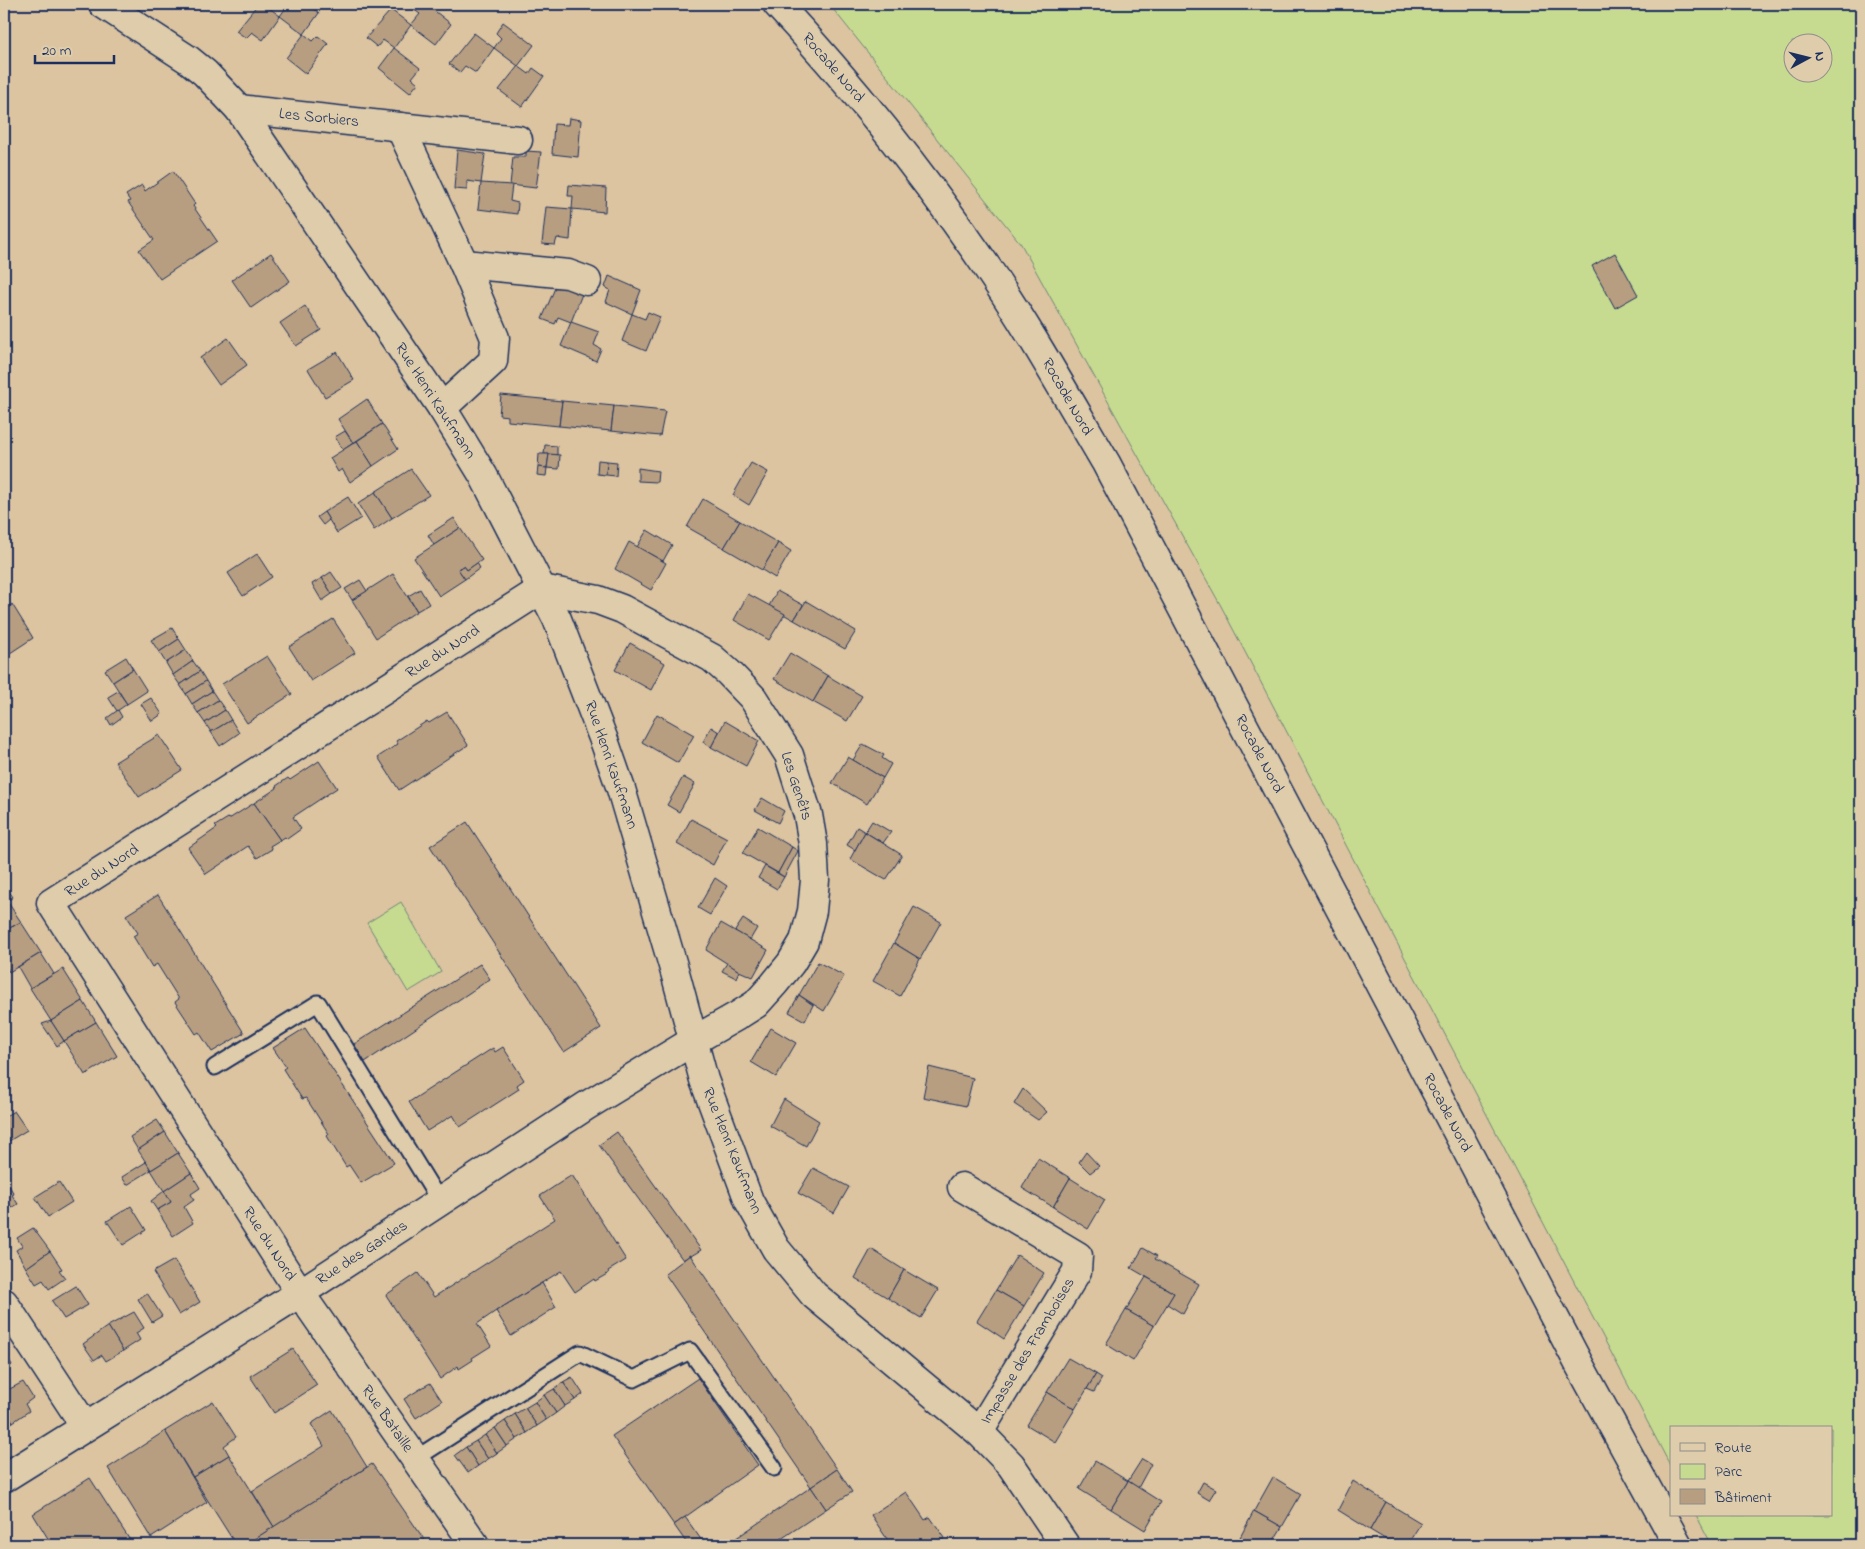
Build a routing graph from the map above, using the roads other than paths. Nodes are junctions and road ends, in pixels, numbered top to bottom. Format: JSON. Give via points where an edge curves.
{"nodes":[{"id":1,"x":103,"y":4,"type":"edge"},
{"id":2,"x":776,"y":4,"type":"edge"},
{"id":3,"x":239,"y":109,"type":"junction"},
{"id":4,"x":400,"y":127,"type":"junction"},
{"id":5,"x":518,"y":140,"type":"dead end"},
{"id":6,"x":464,"y":264,"type":"junction"},
{"id":7,"x":587,"y":281,"type":"dead end"},
{"id":8,"x":442,"y":408,"type":"junction"},
{"id":9,"x":542,"y":589,"type":"junction"},
{"id":10,"x":693,"y":1041,"type":"junction"},
{"id":11,"x":215,"y":1067,"type":"dead end"},
{"id":12,"x":962,"y":1187,"type":"dead end"},
{"id":13,"x":440,"y":1202,"type":"junction"},
{"id":14,"x":300,"y":1293,"type":"junction"},
{"id":15,"x":4,"y":1303,"type":"edge"},
{"id":16,"x":85,"y":1426,"type":"junction"},
{"id":17,"x":979,"y":1432,"type":"junction"},
{"id":18,"x":415,"y":1459,"type":"junction"},
{"id":19,"x":774,"y":1468,"type":"dead end"},
{"id":20,"x":4,"y":1478,"type":"edge"},
{"id":21,"x":474,"y":1545,"type":"edge"},
{"id":22,"x":1065,"y":1545,"type":"edge"},
{"id":23,"x":1678,"y":1545,"type":"edge"}],
"edges":[{"from":1,"to":3,"type":"street","name":"Rue Henri Kaufmann","via":[[189,60]]},
{"from":2,"to":23,"type":"street","name":"Rocade Nord","via":[[874,116],[930,189],[983,260],[1043,355],[1106,463],[1580,1366]]},
{"from":3,"to":4,"type":"street","name":"Les Sorbiers"},
{"from":3,"to":8,"type":"street","name":"Rue Henri Kaufmann"},
{"from":4,"to":5,"type":"street","name":"Les Sorbiers"},
{"from":4,"to":6,"type":"street"},
{"from":6,"to":7,"type":"street","via":[[568,274]]},
{"from":6,"to":8,"type":"street","via":[[495,338],[493,361]]},
{"from":8,"to":9,"type":"street","name":"Rue Henri Kaufmann","via":[[483,475]]},
{"from":9,"to":10,"type":"street","name":"Rue Henri Kaufmann","via":[[569,648],[621,789]]},
{"from":9,"to":10,"type":"street","name":"Les Genêts","via":[[598,600],[622,609],[712,658],[753,698],[789,755],[800,786],[813,844],[814,880],[812,911],[804,941],[756,1004]]},
{"from":9,"to":14,"type":"street","name":"Rue du Nord","via":[[51,903]]},
{"from":10,"to":13,"type":"street","name":"Rue des Gardes","via":[[586,1106]]},
{"from":10,"to":17,"type":"street","name":"Rue Henri Kaufmann","via":[[704,1080],[749,1201],[776,1249],[814,1295]]},
{"from":11,"to":13,"type":"lane","via":[[318,1003]]},
{"from":12,"to":17,"type":"street","name":"Impasse des Framboises","via":[[1078,1256],[1077,1271]]},
{"from":13,"to":14,"type":"street","name":"Rue des Gardes"},
{"from":14,"to":16,"type":"street","name":"Rue des Gardes"},
{"from":14,"to":18,"type":"street","name":"Rue Bataille"},
{"from":15,"to":16,"type":"street"},
{"from":16,"to":20,"type":"street","name":"Rue des Gardes"},
{"from":17,"to":22,"type":"street","name":"Rue Henri Kaufmann","via":[[1011,1464]]},
{"from":18,"to":19,"type":"lane","via":[[580,1353],[634,1379],[690,1351]]},
{"from":18,"to":21,"type":"street","name":"Rue Bataille"}]}
